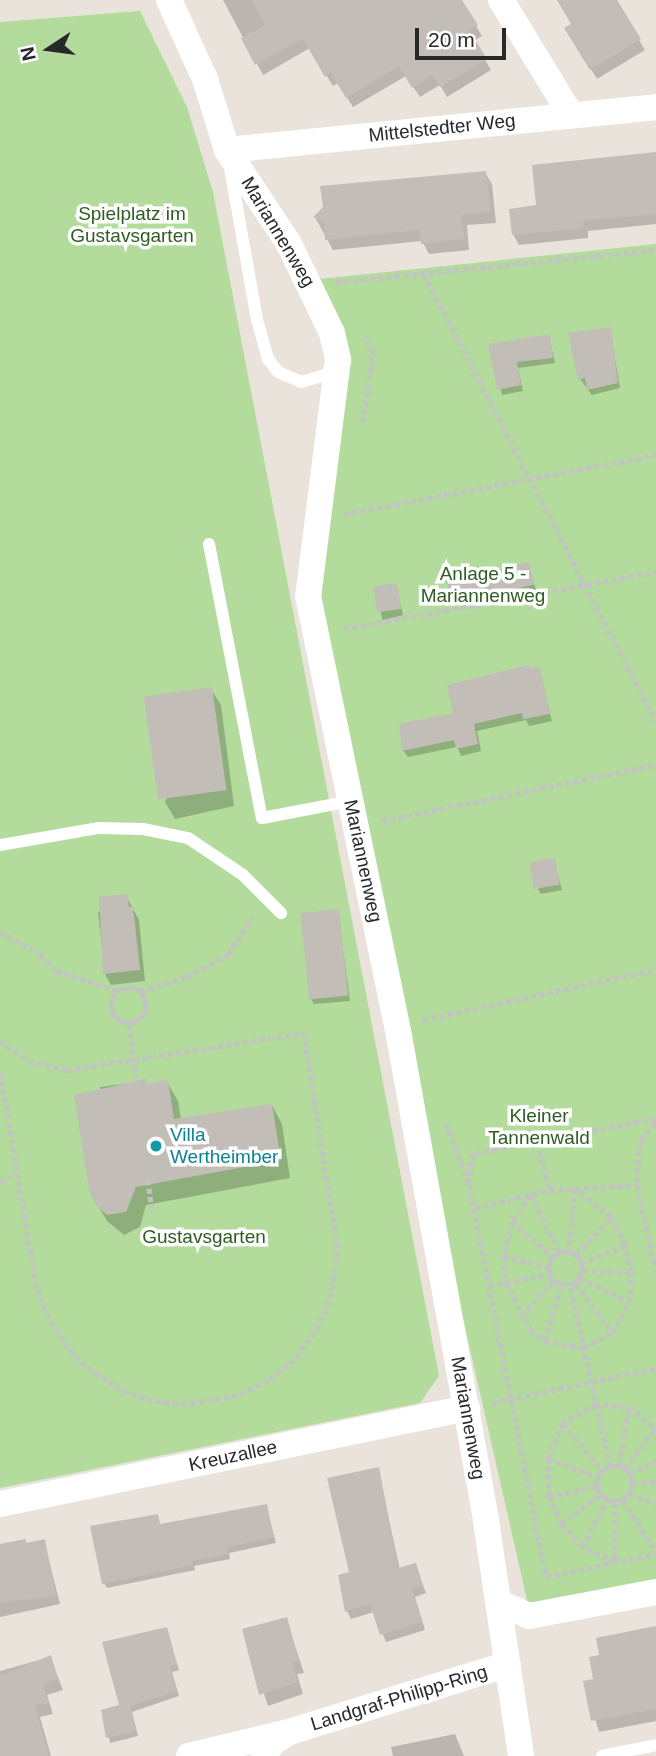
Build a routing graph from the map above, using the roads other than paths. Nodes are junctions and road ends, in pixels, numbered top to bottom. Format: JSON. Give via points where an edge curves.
{"nodes":[{"id":1,"x":169,"y":0,"type":"edge"},
{"id":2,"x":501,"y":0,"type":"edge"},
{"id":3,"x":656,"y":107,"type":"edge"},
{"id":4,"x":570,"y":116,"type":"junction"},
{"id":5,"x":227,"y":150,"type":"junction"},
{"id":6,"x":338,"y":360,"type":"junction"},
{"id":7,"x":209,"y":544,"type":"dead end"},
{"id":8,"x":363,"y":805,"type":"junction"},
{"id":9,"x":0,"y":845,"type":"edge"},
{"id":10,"x":281,"y":913,"type":"dead end"},
{"id":11,"x":467,"y":1408,"type":"junction"},
{"id":12,"x":0,"y":1504,"type":"edge"},
{"id":13,"x":656,"y":1592,"type":"edge"},
{"id":14,"x":500,"y":1603,"type":"junction"},
{"id":15,"x":508,"y":1664,"type":"junction"},
{"id":16,"x":289,"y":1732,"type":"junction"},
{"id":17,"x":656,"y":1745,"type":"edge"},
{"id":18,"x":189,"y":1756,"type":"edge"},
{"id":19,"x":264,"y":1756,"type":"edge"},
{"id":20,"x":521,"y":1756,"type":"edge"},
{"id":21,"x":602,"y":1756,"type":"edge"}],
"edges":[{"from":1,"to":5,"type":"street","name":"Mariannenweg","via":[[205,79]]},
{"from":2,"to":4,"type":"street"},
{"from":3,"to":4,"type":"street","name":"Mittelstedter Weg"},
{"from":4,"to":5,"type":"street","name":"Mittelstedter Weg"},
{"from":5,"to":6,"type":"street","name":"Mariannenweg","via":[[309,280],[332,333]]},
{"from":5,"to":6,"type":"lane","via":[[268,359],[278,372],[301,382],[326,374]]},
{"from":6,"to":8,"type":"street","name":"Mariannenweg","via":[[308,596]]},
{"from":7,"to":8,"type":"lane","via":[[262,818]]},
{"from":8,"to":11,"type":"street","name":"Mariannenweg"},
{"from":9,"to":10,"type":"lane","via":[[98,828],[143,829],[188,838],[243,875]]},
{"from":11,"to":12,"type":"street","name":"Kreuzallee"},
{"from":11,"to":14,"type":"street","name":"Mariannenweg"},
{"from":13,"to":14,"type":"street","via":[[529,1616]]},
{"from":14,"to":15,"type":"street","name":"Mariannenweg"},
{"from":15,"to":16,"type":"street","name":"Landgraf-Philipp-Ring"},
{"from":15,"to":20,"type":"street","name":"Mariannenweg"},
{"from":16,"to":18,"type":"street","name":"Landgraf-Philipp-Ring"},
{"from":16,"to":19,"type":"street","name":"Landgraf-Philipp-Ring","via":[[272,1743]]},
{"from":17,"to":21,"type":"lane"}]}
